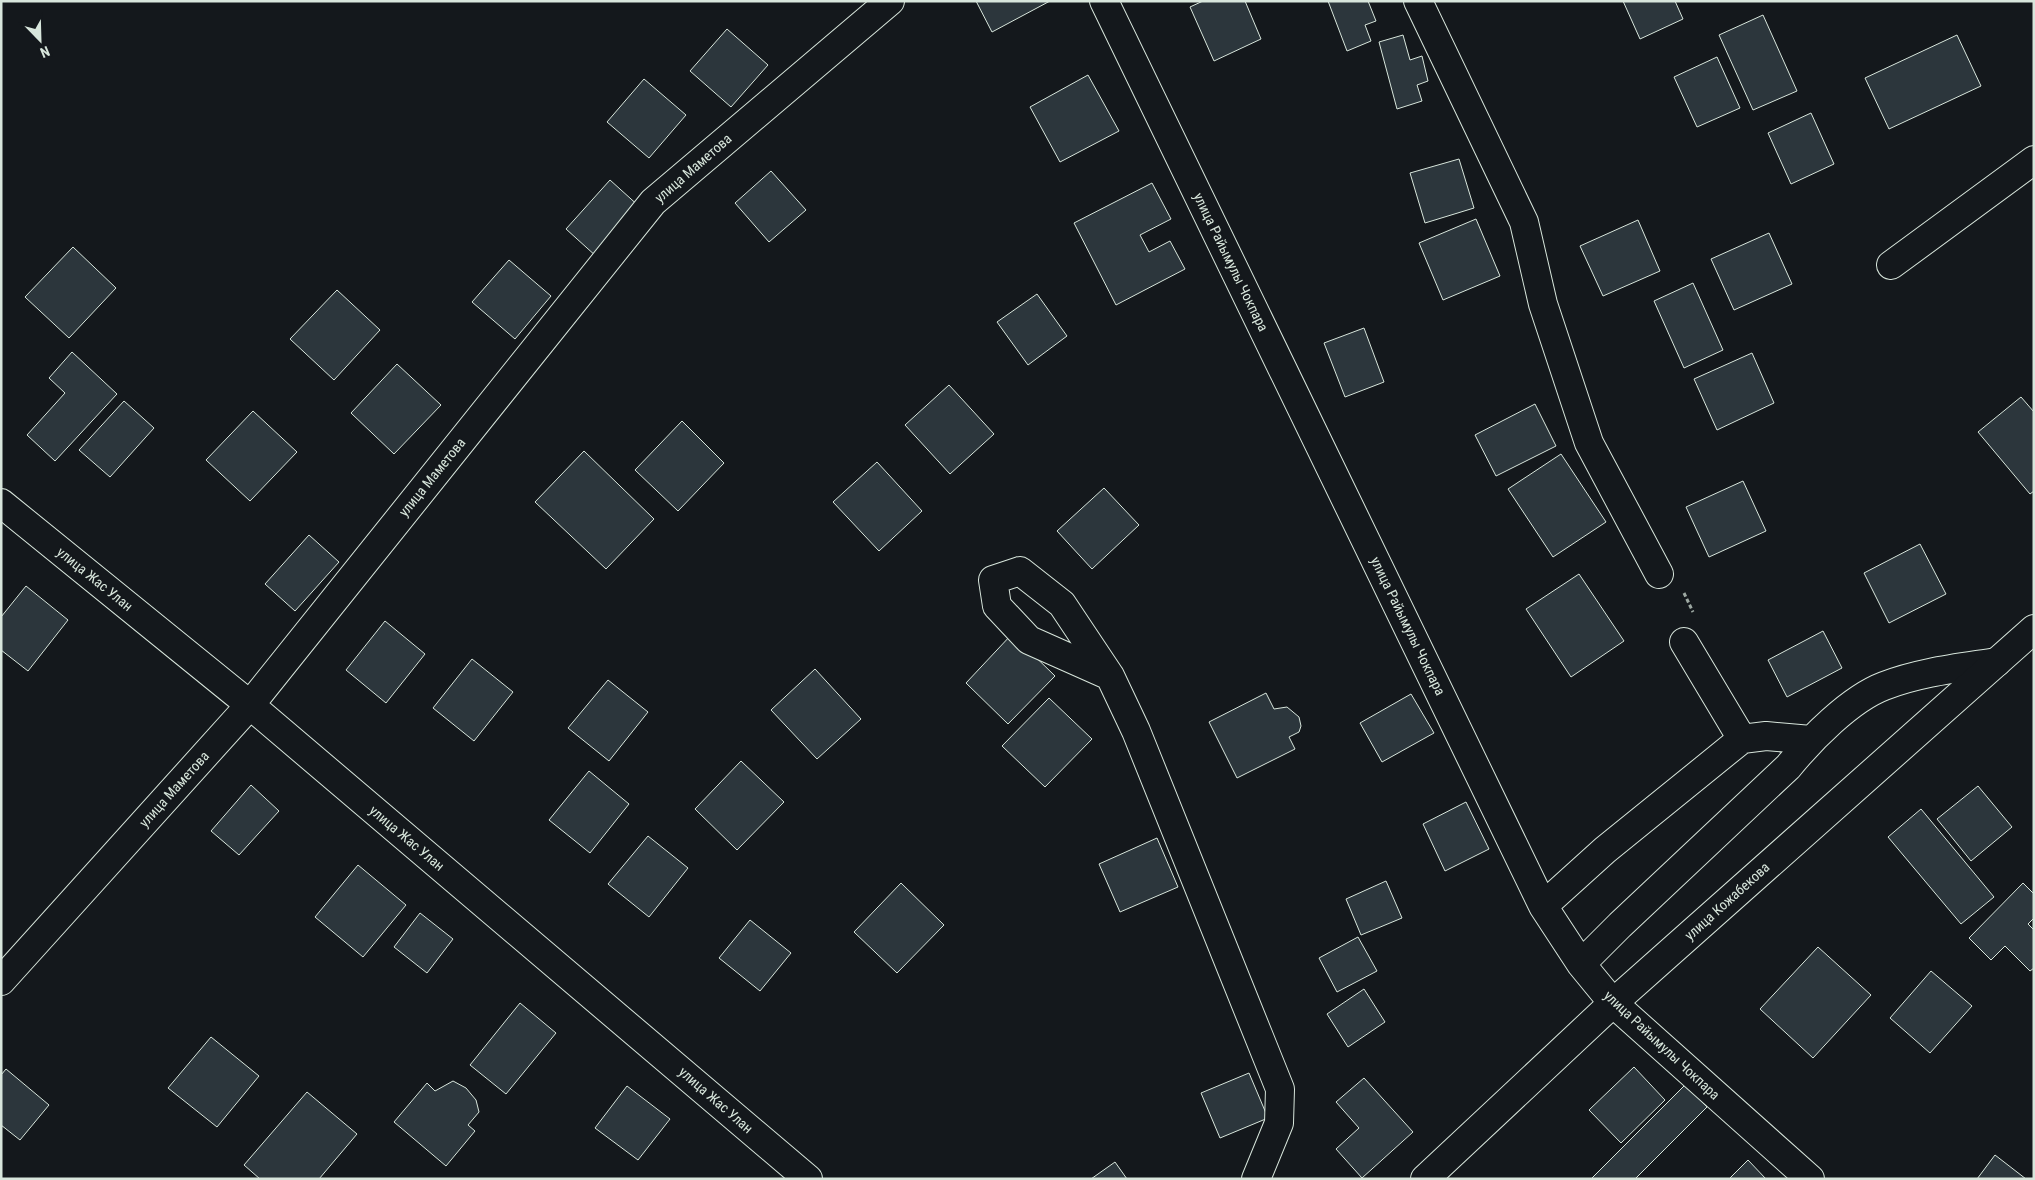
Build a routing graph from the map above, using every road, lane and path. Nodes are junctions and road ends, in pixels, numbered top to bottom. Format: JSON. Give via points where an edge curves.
{"nodes":[{"id":1,"x":890,"y":1,"type":"edge"},
{"id":2,"x":1104,"y":1,"type":"edge"},
{"id":3,"x":1418,"y":1,"type":"edge"},
{"id":4,"x":2034,"y":160,"type":"edge"},
{"id":5,"x":1891,"y":265,"type":"dead end"},
{"id":6,"x":1,"y":502,"type":"edge"},
{"id":7,"x":1659,"y":574,"type":"joint"},
{"id":8,"x":2034,"y":629,"type":"edge"},
{"id":9,"x":1684,"y":642,"type":"joint"},
{"id":10,"x":1997,"y":662,"type":"junction"},
{"id":11,"x":1110,"y":676,"type":"dead end"},
{"id":12,"x":250,"y":705,"type":"junction"},
{"id":13,"x":1742,"y":739,"type":"junction"},
{"id":14,"x":1811,"y":740,"type":"junction"},
{"id":15,"x":1543,"y":906,"type":"junction"},
{"id":16,"x":1581,"y":964,"type":"junction"},
{"id":17,"x":1,"y":981,"type":"edge"},
{"id":18,"x":1613,"y":1003,"type":"junction"},
{"id":19,"x":808,"y":1179,"type":"edge"},
{"id":20,"x":1256,"y":1179,"type":"edge"},
{"id":21,"x":1425,"y":1179,"type":"edge"},
{"id":22,"x":1810,"y":1179,"type":"edge"}],
"edges":[{"from":1,"to":12,"type":"street","name":"улица Маметова","via":[[653,202]]},
{"from":2,"to":15,"type":"street","name":"улица Райымулы Чокпара"},
{"from":3,"to":7,"type":"street","via":[[1524,222],[1543,304],[1589,443]]},
{"from":4,"to":5,"type":"street"},
{"from":6,"to":12,"type":"street","name":"улица Жас Улан"},
{"from":7,"to":9,"type":"path","via":[[1686,595],[1694,615]]},
{"from":8,"to":10,"type":"street","name":"улица Кожабекова"},
{"from":9,"to":13,"type":"street"},
{"from":10,"to":14,"type":"street","via":[[1914,676],[1882,686],[1850,707]]},
{"from":10,"to":18,"type":"street","name":"улица Кожабекова"},
{"from":11,"to":20,"type":"street","via":[[1136,731],[1280,1089],[1279,1122]]},
{"from":12,"to":17,"type":"street","name":"улица Маметова"},
{"from":12,"to":19,"type":"street","name":"улица Жас Улан"},
{"from":13,"to":14,"type":"street","via":[[1766,736]]},
{"from":13,"to":15,"type":"street","via":[[1605,850]]},
{"from":14,"to":16,"type":"street","via":[[1788,767]]},
{"from":15,"to":16,"type":"street","name":"улица Райымулы Чокпара"},
{"from":16,"to":18,"type":"street","name":"улица Райымулы Чокпара"},
{"from":18,"to":21,"type":"street","name":"улица Кожабекова"},
{"from":18,"to":22,"type":"street","name":"улица Райымулы Чокпара"}]}
